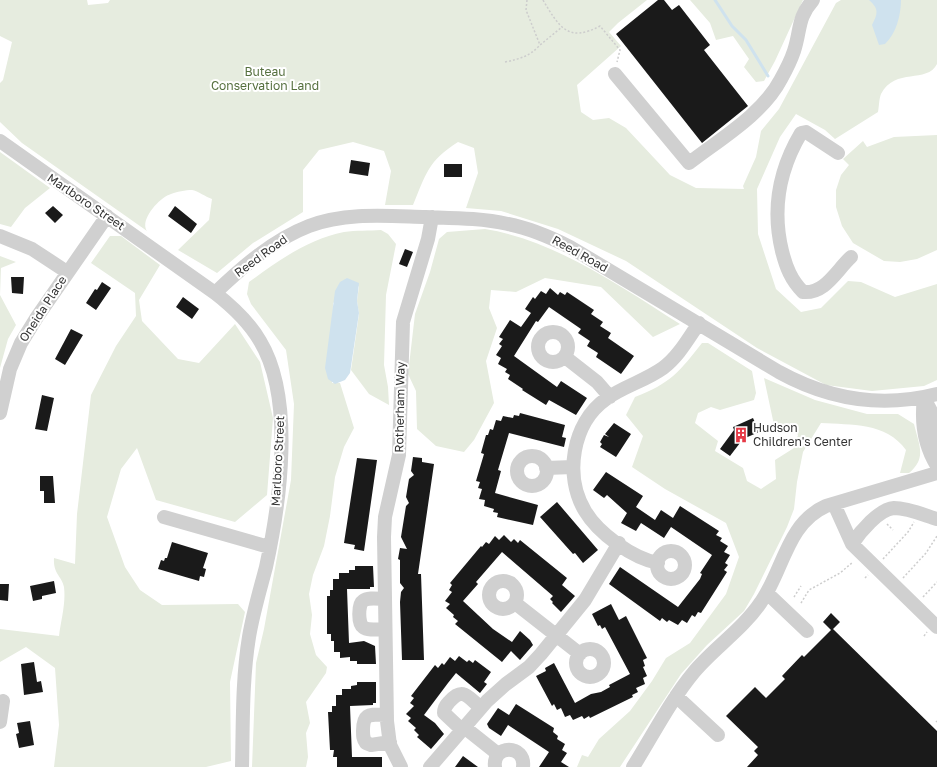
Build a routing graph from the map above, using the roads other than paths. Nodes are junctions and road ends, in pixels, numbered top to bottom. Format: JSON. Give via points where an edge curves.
{"nodes":[{"id":1,"x":813,"y":0,"type":"edge"},
{"id":2,"x":615,"y":74,"type":"road end"},
{"id":3,"x":0,"y":141,"type":"edge"},
{"id":4,"x":838,"y":153,"type":"dead end"},
{"id":5,"x":107,"y":216,"type":"junction"},
{"id":6,"x":432,"y":217,"type":"junction"},
{"id":7,"x":0,"y":236,"type":"edge"},
{"id":8,"x":851,"y":257,"type":"dead end"},
{"id":9,"x":67,"y":272,"type":"junction"},
{"id":10,"x":215,"y":293,"type":"junction"},
{"id":11,"x":699,"y":323,"type":"junction"},
{"id":12,"x":565,"y":356,"type":"dead end"},
{"id":13,"x":931,"y":396,"type":"edge"},
{"id":14,"x":610,"y":397,"type":"junction"},
{"id":15,"x":0,"y":413,"type":"edge"},
{"id":16,"x":937,"y":447,"type":"edge"},
{"id":17,"x":937,"y":466,"type":"edge"},
{"id":18,"x":573,"y":467,"type":"junction"},
{"id":19,"x":546,"y":468,"type":"dead end"},
{"id":20,"x":937,"y":473,"type":"edge"},
{"id":21,"x":834,"y":504,"type":"junction"},
{"id":22,"x":164,"y":517,"type":"dead end"},
{"id":23,"x":937,"y":519,"type":"edge"},
{"id":24,"x":619,"y":543,"type":"junction"},
{"id":25,"x":852,"y":544,"type":"junction"},
{"id":26,"x":270,"y":547,"type":"junction"},
{"id":27,"x":658,"y":563,"type":"dead end"},
{"id":28,"x":767,"y":593,"type":"junction"},
{"id":29,"x":385,"y":599,"type":"junction"},
{"id":30,"x":514,"y":602,"type":"dead end"},
{"id":31,"x":937,"y":627,"type":"edge"},
{"id":32,"x":385,"y":628,"type":"junction"},
{"id":33,"x":808,"y":631,"type":"dead end"},
{"id":34,"x":557,"y":635,"type":"junction"},
{"id":35,"x":580,"y":654,"type":"dead end"},
{"id":36,"x":676,"y":696,"type":"junction"},
{"id":37,"x":3,"y":701,"type":"dead end"},
{"id":38,"x":481,"y":708,"type":"junction"},
{"id":39,"x":387,"y":715,"type":"junction"},
{"id":40,"x":0,"y":722,"type":"edge"},
{"id":41,"x":463,"y":729,"type":"junction"},
{"id":42,"x":718,"y":736,"type":"dead end"},
{"id":43,"x":390,"y":742,"type":"junction"},
{"id":44,"x":496,"y":760,"type":"edge"},
{"id":45,"x":636,"y":766,"type":"edge"},
{"id":46,"x":242,"y":767,"type":"edge"},
{"id":47,"x":401,"y":767,"type":"edge"},
{"id":48,"x":430,"y":767,"type":"edge"},
{"id":49,"x":523,"y":767,"type":"edge"}],
"edges":[{"from":1,"to":2,"type":"street","via":[[798,28],[788,66],[769,98],[758,110],[689,163]]},
{"from":3,"to":5,"type":"street","name":"Marlboro Street"},
{"from":4,"to":8,"type":"street","via":[[806,132],[801,133],[788,158],[777,200],[778,230],[791,277],[803,292],[810,293],[824,286]]},
{"from":5,"to":9,"type":"street","name":"Oneida Place"},
{"from":5,"to":10,"type":"street","name":"Marlboro Street"},
{"from":6,"to":10,"type":"street","name":"Reed Road","via":[[356,216],[314,224],[263,253]]},
{"from":6,"to":11,"type":"street","name":"Reed Road","via":[[492,221],[547,236],[583,254]]},
{"from":6,"to":29,"type":"street","name":"Rotherham Way","via":[[430,233],[402,328],[400,450],[385,517]]},
{"from":7,"to":9,"type":"street","via":[[32,249]]},
{"from":9,"to":15,"type":"street","name":"Oneida Place","via":[[21,343],[10,369]]},
{"from":10,"to":26,"type":"street","name":"Marlboro Street","via":[[236,310],[253,331],[266,352],[274,374],[281,410],[281,436]]},
{"from":11,"to":13,"type":"street","name":"Reed Road","via":[[790,378],[826,393],[875,401]]},
{"from":11,"to":14,"type":"street","via":[[686,343],[664,367]]},
{"from":12,"to":14,"type":"street","via":[[598,382]]},
{"from":13,"to":16,"type":"street"},
{"from":13,"to":17,"type":"street","via":[[922,416],[928,448]]},
{"from":14,"to":18,"type":"street","via":[[595,409],[583,427],[576,444]]},
{"from":18,"to":19,"type":"street"},
{"from":18,"to":24,"type":"street","via":[[576,491],[586,513],[602,531]]},
{"from":20,"to":21,"type":"street"},
{"from":21,"to":25,"type":"street"},
{"from":21,"to":28,"type":"street","via":[[817,510],[803,522],[793,537]]},
{"from":22,"to":26,"type":"street"},
{"from":23,"to":25,"type":"street","via":[[895,508],[886,509],[866,526]]},
{"from":24,"to":27,"type":"street","via":[[646,560]]},
{"from":24,"to":34,"type":"street","via":[[585,600]]},
{"from":25,"to":31,"type":"street"},
{"from":26,"to":46,"type":"street","name":"Marlboro Street","via":[[247,654],[243,690]]},
{"from":28,"to":33,"type":"street"},
{"from":28,"to":36,"type":"street","via":[[753,612],[697,668]]},
{"from":29,"to":32,"type":"street","name":"Rotherham Way"},
{"from":29,"to":32,"type":"street","via":[[365,600],[360,607],[363,627]]},
{"from":30,"to":34,"type":"street"},
{"from":32,"to":39,"type":"street","name":"Rotherham Way"},
{"from":34,"to":35,"type":"street"},
{"from":34,"to":38,"type":"street","via":[[529,667],[496,692]]},
{"from":36,"to":42,"type":"street"},
{"from":36,"to":45,"type":"street"},
{"from":37,"to":40,"type":"street"},
{"from":38,"to":41,"type":"street"},
{"from":38,"to":41,"type":"street","via":[[462,693],[455,695],[444,708],[444,713]]},
{"from":39,"to":43,"type":"street","name":"Rotherham Way"},
{"from":39,"to":43,"type":"street","via":[[365,717],[364,739],[370,745]]},
{"from":41,"to":44,"type":"street"},
{"from":41,"to":48,"type":"street"},
{"from":43,"to":47,"type":"street","name":"Rotherham Way"},
{"from":44,"to":49,"type":"street","via":[[508,749],[517,751],[522,757]]}]}
